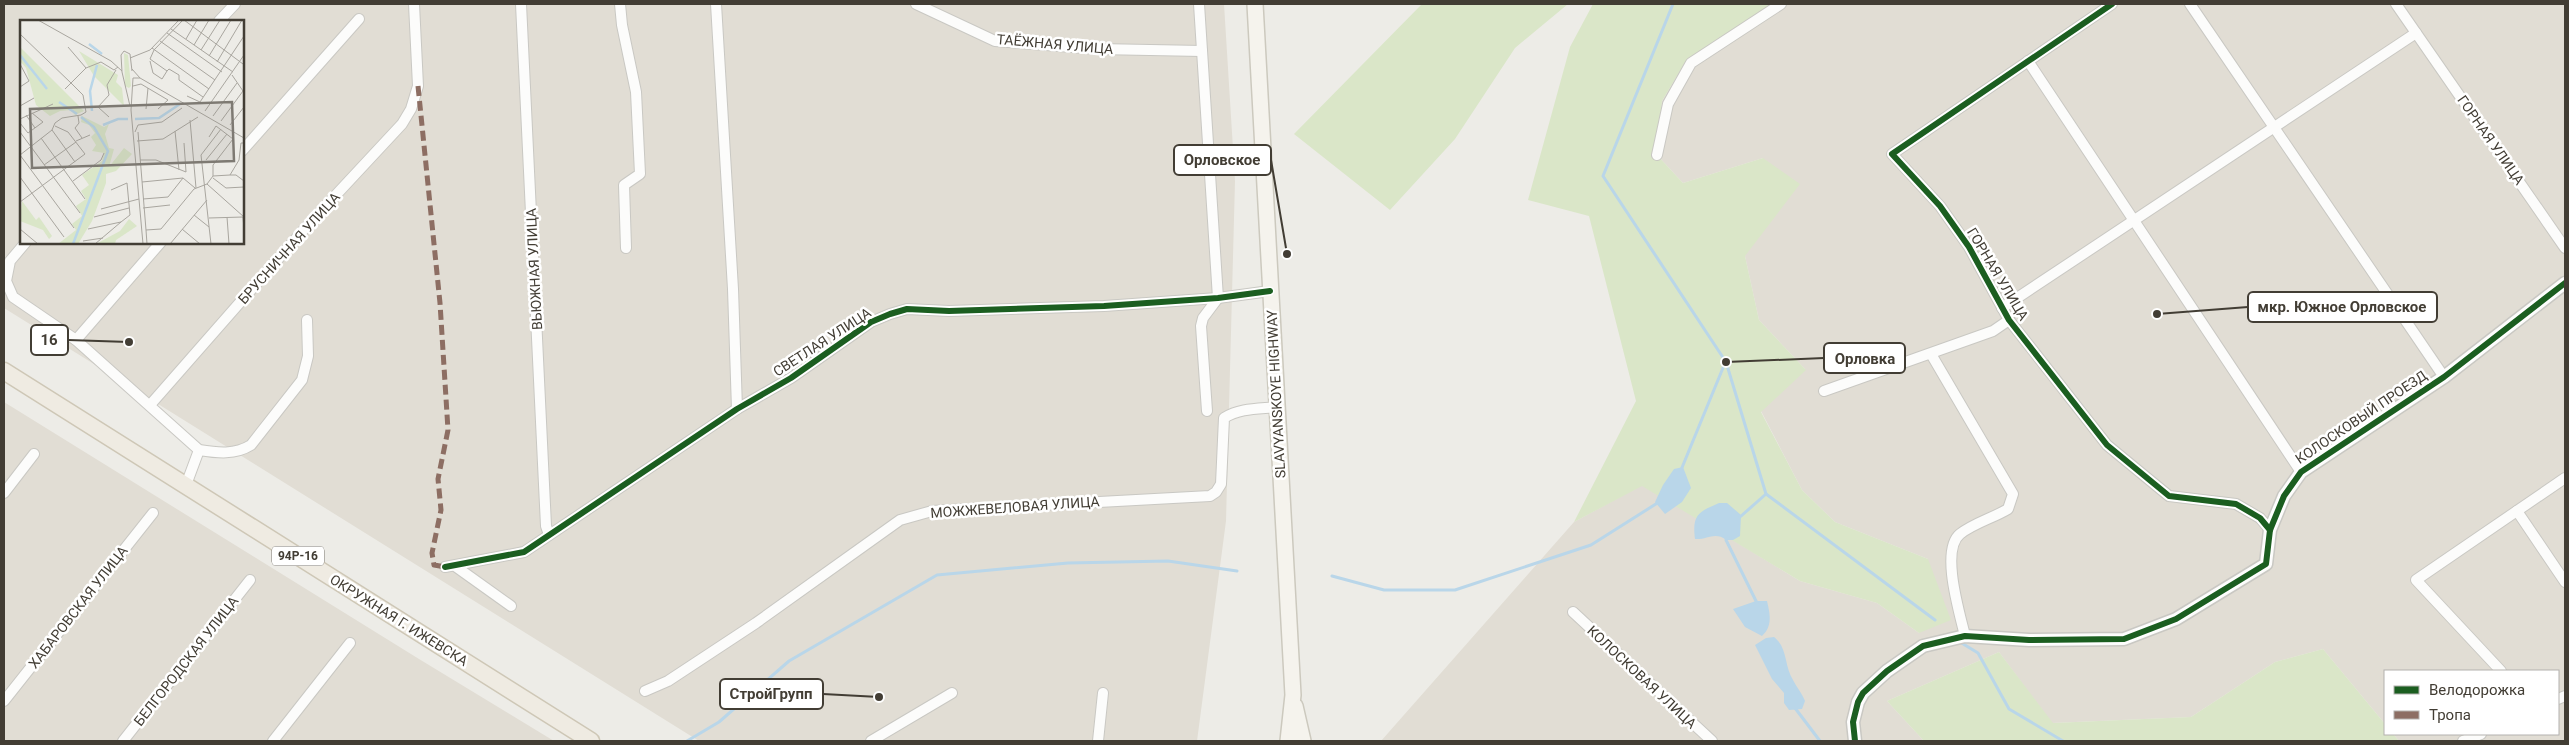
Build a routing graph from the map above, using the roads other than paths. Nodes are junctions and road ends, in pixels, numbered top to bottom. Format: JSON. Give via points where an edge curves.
{"nodes":[{"id":1,"x":235,"y":4,"type":"edge"},
{"id":2,"x":414,"y":4,"type":"edge"},
{"id":3,"x":521,"y":4,"type":"edge"},
{"id":4,"x":620,"y":4,"type":"edge"},
{"id":5,"x":716,"y":4,"type":"edge"},
{"id":6,"x":916,"y":4,"type":"edge"},
{"id":7,"x":1199,"y":4,"type":"edge"},
{"id":8,"x":1255,"y":4,"type":"edge"},
{"id":9,"x":1780,"y":4,"type":"edge"},
{"id":10,"x":2112,"y":4,"type":"edge"},
{"id":11,"x":2190,"y":4,"type":"edge"},
{"id":12,"x":2396,"y":4,"type":"edge"},
{"id":13,"x":359,"y":19,"type":"dead end"},
{"id":14,"x":220,"y":20,"type":"edge"},
{"id":15,"x":2416,"y":33,"type":"junction"},
{"id":16,"x":1202,"y":51,"type":"junction"},
{"id":17,"x":2028,"y":61,"type":"junction"},
{"id":18,"x":2273,"y":128,"type":"junction"},
{"id":19,"x":244,"y":149,"type":"edge"},
{"id":20,"x":1657,"y":155,"type":"dead end"},
{"id":21,"x":2134,"y":221,"type":"junction"},
{"id":22,"x":24,"y":244,"type":"edge"},
{"id":23,"x":159,"y":244,"type":"edge"},
{"id":24,"x":626,"y":248,"type":"dead end"},
{"id":25,"x":2565,"y":248,"type":"edge"},
{"id":26,"x":2565,"y":283,"type":"edge"},
{"id":27,"x":1270,"y":291,"type":"junction"},
{"id":28,"x":1218,"y":298,"type":"junction"},
{"id":29,"x":2002,"y":308,"type":"junction"},
{"id":30,"x":307,"y":320,"type":"dead end"},
{"id":31,"x":2008,"y":320,"type":"junction"},
{"id":32,"x":76,"y":340,"type":"junction"},
{"id":33,"x":1931,"y":354,"type":"junction"},
{"id":34,"x":4,"y":371,"type":"edge"},
{"id":35,"x":2444,"y":377,"type":"junction"},
{"id":36,"x":1824,"y":391,"type":"dead end"},
{"id":37,"x":150,"y":405,"type":"junction"},
{"id":38,"x":1277,"y":407,"type":"junction"},
{"id":39,"x":737,"y":409,"type":"junction"},
{"id":40,"x":1207,"y":411,"type":"dead end"},
{"id":41,"x":200,"y":450,"type":"junction"},
{"id":42,"x":34,"y":454,"type":"dead end"},
{"id":43,"x":2301,"y":472,"type":"junction"},
{"id":44,"x":2565,"y":478,"type":"edge"},
{"id":45,"x":186,"y":485,"type":"junction"},
{"id":46,"x":4,"y":493,"type":"edge"},
{"id":47,"x":2517,"y":511,"type":"junction"},
{"id":48,"x":153,"y":513,"type":"dead end"},
{"id":49,"x":2270,"y":530,"type":"junction"},
{"id":50,"x":549,"y":535,"type":"junction"},
{"id":51,"x":250,"y":580,"type":"dead end"},
{"id":52,"x":2565,"y":582,"type":"edge"},
{"id":53,"x":511,"y":606,"type":"dead end"},
{"id":54,"x":1573,"y":612,"type":"dead end"},
{"id":55,"x":1964,"y":636,"type":"junction"},
{"id":56,"x":350,"y":643,"type":"dead end"},
{"id":57,"x":2500,"y":670,"type":"edge"},
{"id":58,"x":645,"y":691,"type":"dead end"},
{"id":59,"x":952,"y":693,"type":"dead end"},
{"id":60,"x":1103,"y":693,"type":"dead end"},
{"id":61,"x":1293,"y":695,"type":"junction"},
{"id":62,"x":4,"y":701,"type":"edge"},
{"id":63,"x":2478,"y":735,"type":"edge"},
{"id":64,"x":123,"y":741,"type":"edge"},
{"id":65,"x":273,"y":741,"type":"edge"},
{"id":66,"x":592,"y":741,"type":"edge"},
{"id":67,"x":872,"y":741,"type":"edge"},
{"id":68,"x":1098,"y":741,"type":"edge"},
{"id":69,"x":1288,"y":741,"type":"edge"},
{"id":70,"x":1304,"y":741,"type":"edge"},
{"id":71,"x":1712,"y":741,"type":"edge"},
{"id":72,"x":1855,"y":741,"type":"edge"},
{"id":73,"x":2463,"y":741,"type":"edge"}],
"edges":[{"from":1,"to":14,"type":"street"},
{"from":2,"to":37,"type":"street","name":"БРУСНИЧНАЯ УЛИЦА","via":[[418,86],[402,124],[307,226]]},
{"from":3,"to":50,"type":"street","name":"ВЬЮЖНАЯ УЛИЦА","via":[[546,526]]},
{"from":4,"to":24,"type":"street","via":[[636,92],[640,174],[624,186]]},
{"from":5,"to":39,"type":"street"},
{"from":6,"to":16,"type":"street","name":"ТАЁЖНАЯ УЛИЦА","via":[[995,41],[1098,49]]},
{"from":7,"to":16,"type":"street"},
{"from":8,"to":27,"type":"main road","name":"SLAVYANSKOYE HIGHWAY"},
{"from":9,"to":20,"type":"street","via":[[1691,63],[1668,104]]},
{"from":10,"to":17,"type":"street","name":"ГОРНАЯ УЛИЦА"},
{"from":11,"to":18,"type":"street"},
{"from":12,"to":15,"type":"street","name":"ГОРНАЯ УЛИЦА"},
{"from":13,"to":19,"type":"street"},
{"from":15,"to":18,"type":"street","name":"ГОРНАЯ УЛИЦА"},
{"from":15,"to":25,"type":"street","name":"ГОРНАЯ УЛИЦА"},
{"from":16,"to":28,"type":"street"},
{"from":17,"to":21,"type":"street"},
{"from":17,"to":29,"type":"street","name":"ГОРНАЯ УЛИЦА","via":[[1892,154],[1940,206],[1969,247]]},
{"from":18,"to":21,"type":"street","name":"ГОРНАЯ УЛИЦА"},
{"from":18,"to":35,"type":"street"},
{"from":21,"to":29,"type":"street","name":"ГОРНАЯ УЛИЦА"},
{"from":21,"to":43,"type":"street"},
{"from":22,"to":32,"type":"street","via":[[10,261],[6,281],[13,297]]},
{"from":23,"to":32,"type":"street"},
{"from":26,"to":35,"type":"street","name":"КОЛОСКОВЫЙ ПРОЕЗД"},
{"from":27,"to":28,"type":"street","name":"СВЕТЛАЯ УЛИЦА"},
{"from":27,"to":38,"type":"main road","name":"SLAVYANSKOYE HIGHWAY"},
{"from":28,"to":39,"type":"street","name":"СВЕТЛАЯ УЛИЦА","via":[[1104,306],[907,309],[872,322],[791,378]]},
{"from":28,"to":40,"type":"street","via":[[1201,326]]},
{"from":29,"to":31,"type":"street","name":"ГОРНАЯ УЛИЦА"},
{"from":30,"to":41,"type":"street","via":[[308,356],[302,380],[251,444],[240,452]]},
{"from":31,"to":33,"type":"street","name":"ГОРНАЯ УЛИЦА","via":[[1993,332]]},
{"from":31,"to":49,"type":"street","name":"ГОРНАЯ УЛИЦА","via":[[2107,445],[2169,496],[2236,504],[2260,518]]},
{"from":32,"to":37,"type":"street"},
{"from":33,"to":36,"type":"street","name":"ГОРНАЯ УЛИЦА"},
{"from":33,"to":55,"type":"street","via":[[2013,494],[2008,509],[1960,534],[1952,547],[1950,565]]},
{"from":34,"to":45,"type":"main road","name":"ОКРУЖНАЯ Г. ИЖЕВСКА","number":"94Р-16"},
{"from":35,"to":43,"type":"street","name":"КОЛОСКОВЫЙ ПРОЕЗД"},
{"from":37,"to":41,"type":"street"},
{"from":38,"to":58,"type":"street","name":"МОЖЖЕВЕЛОВАЯ УЛИЦА","via":[[1247,409],[1224,418],[1222,484],[1210,496],[932,512],[900,520],[756,623],[668,681]]},
{"from":38,"to":61,"type":"main road","name":"SLAVYANSKOYE HIGHWAY"},
{"from":39,"to":50,"type":"street","name":"СВЕТЛАЯ УЛИЦА"},
{"from":41,"to":45,"type":"street"},
{"from":42,"to":46,"type":"street"},
{"from":43,"to":49,"type":"street","name":"КОЛОСКОВЫЙ ПРОЕЗД","via":[[2284,496]]},
{"from":44,"to":47,"type":"street"},
{"from":45,"to":66,"type":"main road","name":"ОКРУЖНАЯ Г. ИЖЕВСКА","number":"94Р-16"},
{"from":47,"to":52,"type":"street"},
{"from":47,"to":57,"type":"street","via":[[2416,580]]},
{"from":48,"to":62,"type":"street","name":"ХАБАРОВСКАЯ УЛИЦА"},
{"from":49,"to":55,"type":"street","name":"КОЛОСКОВЫЙ ПРОЕЗД","via":[[2266,564],[2176,619],[2124,639],[2029,640]]},
{"from":50,"to":53,"type":"street","name":"СВЕТЛАЯ УЛИЦА","via":[[524,552],[450,567]]},
{"from":51,"to":64,"type":"street","name":"БЕЛГОРОДСКАЯ УЛИЦА"},
{"from":54,"to":71,"type":"street","name":"КОЛОСКОВАЯ УЛИЦА"},
{"from":55,"to":72,"type":"street","name":"КОЛОСКОВЫЙ ПРОЕЗД","via":[[1923,646],[1887,671],[1863,693],[1853,722]]},
{"from":56,"to":65,"type":"street"},
{"from":59,"to":67,"type":"street"},
{"from":60,"to":68,"type":"street"},
{"from":61,"to":69,"type":"main road","name":"SLAVYANSKOYE HIGHWAY"},
{"from":61,"to":70,"type":"main road","name":"SLAVYANSKOYE HIGHWAY"},
{"from":63,"to":73,"type":"street"}]}
